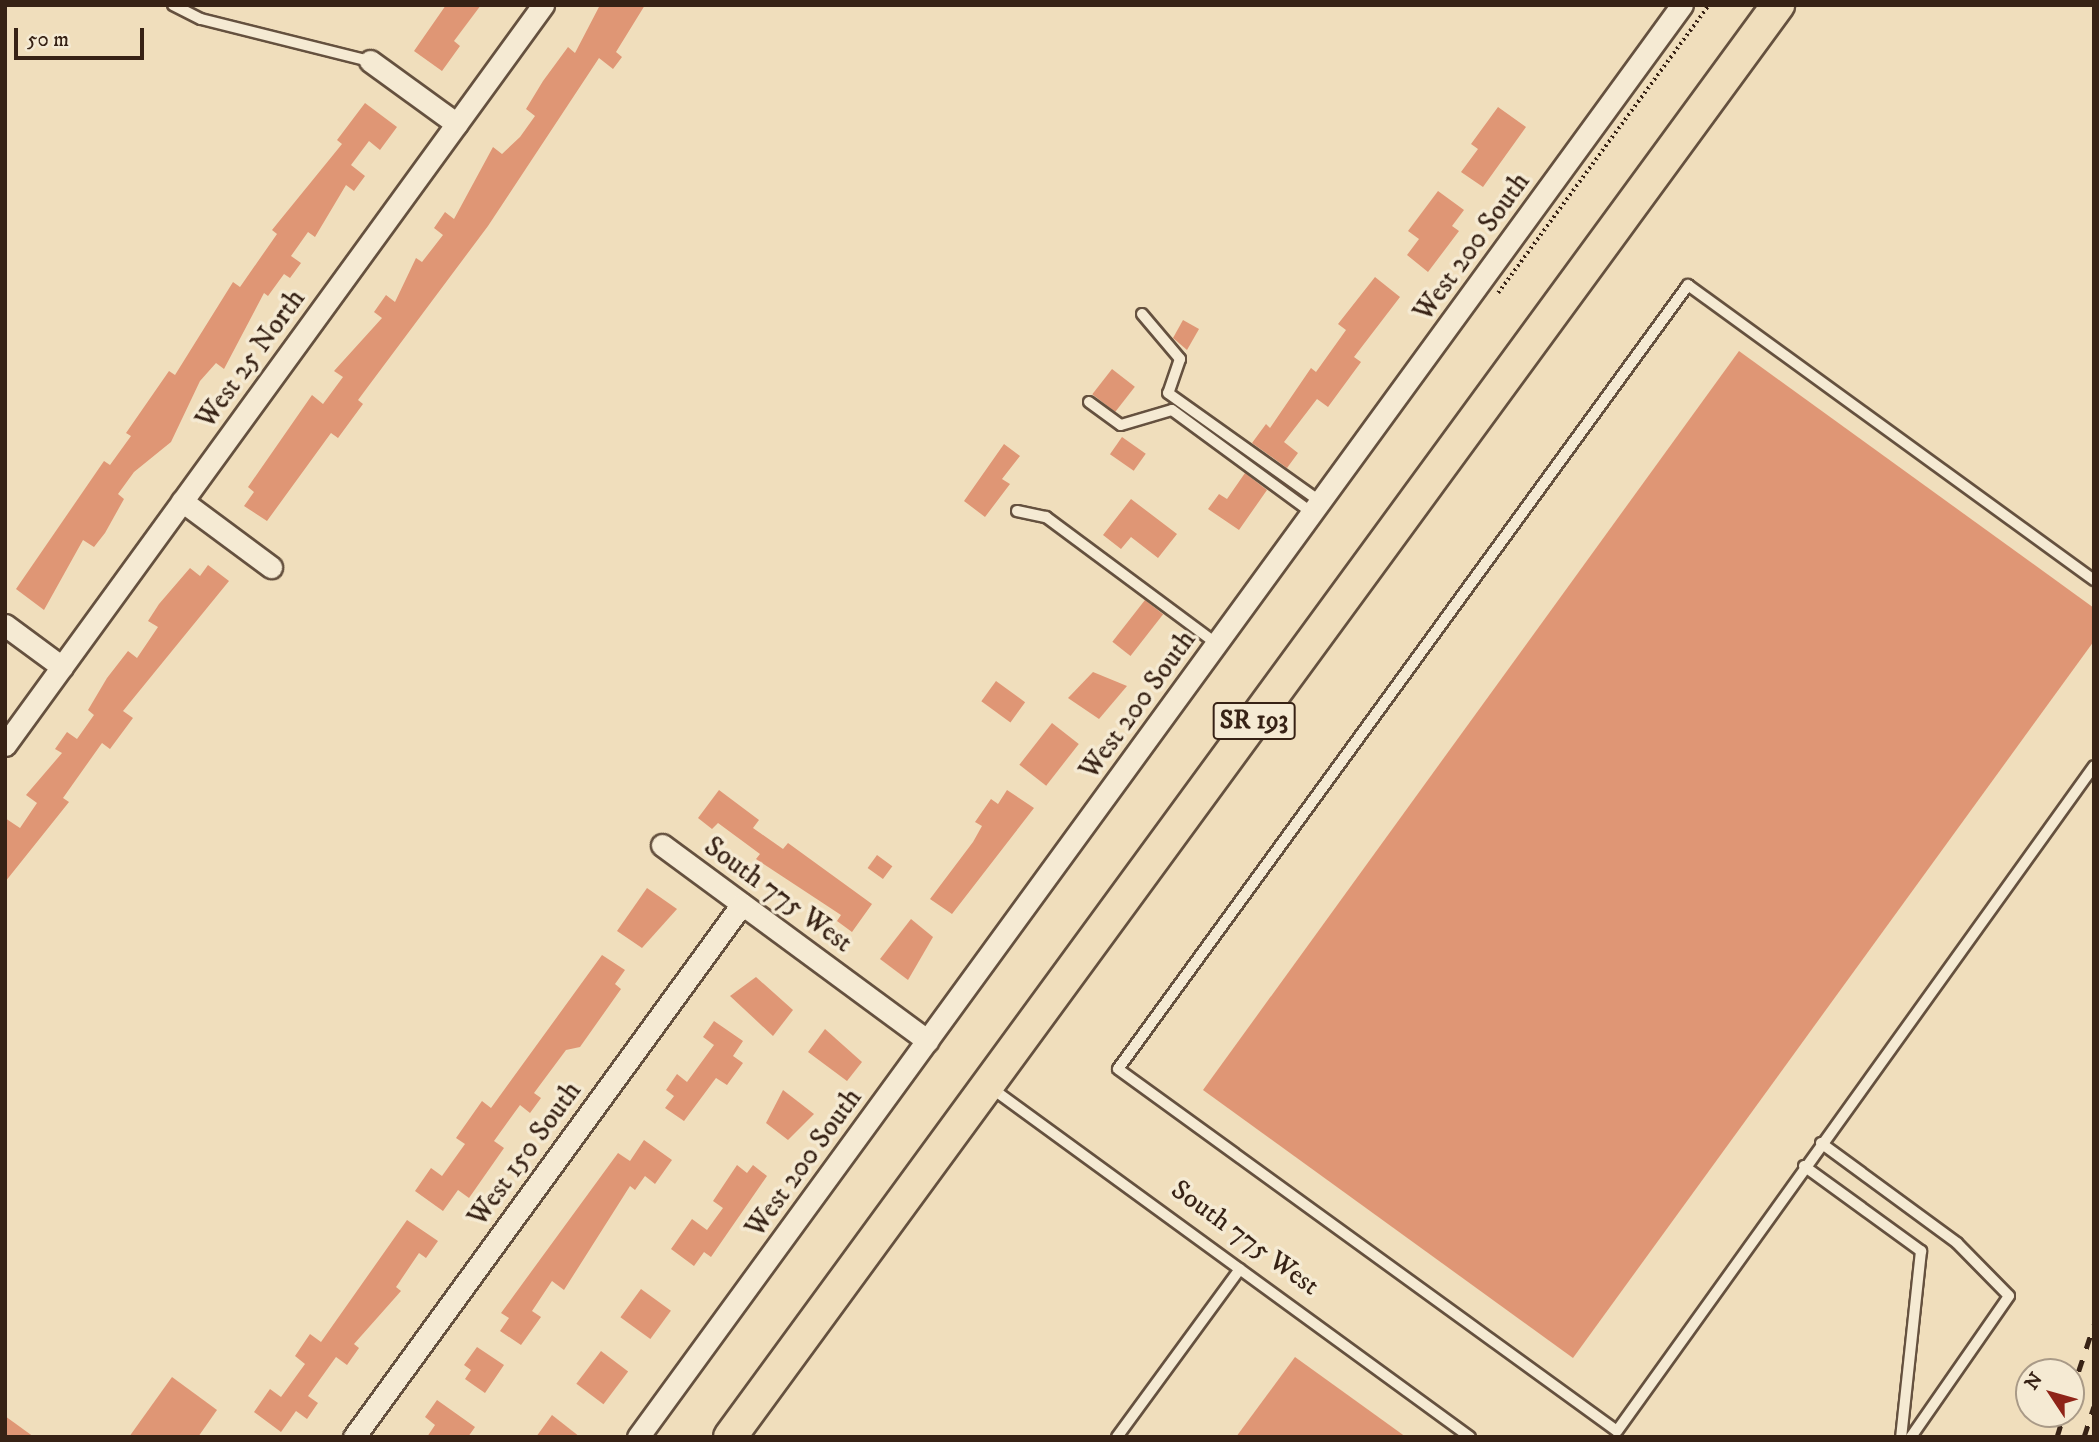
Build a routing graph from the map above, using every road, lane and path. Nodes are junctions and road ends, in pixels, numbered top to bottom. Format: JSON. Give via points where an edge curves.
{"nodes":[{"id":1,"x":173,"y":5,"type":"edge"},
{"id":2,"x":543,"y":5,"type":"edge"},
{"id":3,"x":1682,"y":5,"type":"edge"},
{"id":4,"x":1778,"y":5,"type":"edge"},
{"id":5,"x":370,"y":61,"type":"joint"},
{"id":6,"x":457,"y":124,"type":"junction"},
{"id":7,"x":1142,"y":314,"type":"dead end"},
{"id":8,"x":1089,"y":402,"type":"dead end"},
{"id":9,"x":183,"y":501,"type":"junction"},
{"id":10,"x":1316,"y":507,"type":"junction"},
{"id":11,"x":1017,"y":511,"type":"dead end"},
{"id":12,"x":271,"y":567,"type":"dead end"},
{"id":13,"x":2094,"y":580,"type":"edge"},
{"id":14,"x":5,"y":625,"type":"edge"},
{"id":15,"x":1217,"y":644,"type":"junction"},
{"id":16,"x":62,"y":667,"type":"junction"},
{"id":17,"x":5,"y":745,"type":"edge"},
{"id":18,"x":2094,"y":766,"type":"edge"},
{"id":19,"x":662,"y":845,"type":"dead end"},
{"id":20,"x":741,"y":904,"type":"junction"},
{"id":21,"x":928,"y":1041,"type":"junction"},
{"id":22,"x":988,"y":1085,"type":"junction"},
{"id":23,"x":1821,"y":1143,"type":"junction"},
{"id":24,"x":1804,"y":1166,"type":"junction"},
{"id":25,"x":1240,"y":1269,"type":"junction"},
{"id":26,"x":354,"y":1437,"type":"edge"},
{"id":27,"x":638,"y":1437,"type":"edge"},
{"id":28,"x":730,"y":1437,"type":"edge"},
{"id":29,"x":1117,"y":1437,"type":"edge"},
{"id":30,"x":1470,"y":1437,"type":"edge"},
{"id":31,"x":1901,"y":1437,"type":"edge"},
{"id":32,"x":1911,"y":1437,"type":"edge"}],
"edges":[{"from":1,"to":5,"type":"lane","via":[[201,19]]},
{"from":2,"to":6,"type":"street","name":"West 25 North"},
{"from":3,"to":10,"type":"street","name":"West 200 South"},
{"from":4,"to":22,"type":"main road","number":"SR 193"},
{"from":5,"to":6,"type":"street"},
{"from":6,"to":9,"type":"street","name":"West 25 North"},
{"from":7,"to":10,"type":"lane","via":[[1180,359],[1168,393]]},
{"from":8,"to":10,"type":"lane","via":[[1121,425],[1172,410]]},
{"from":9,"to":12,"type":"street"},
{"from":9,"to":16,"type":"street","name":"West 25 North"},
{"from":10,"to":15,"type":"street","name":"West 200 South"},
{"from":11,"to":15,"type":"lane","via":[[1046,517]]},
{"from":13,"to":24,"type":"lane","via":[[1688,285],[1118,1069],[1617,1431]]},
{"from":14,"to":16,"type":"street"},
{"from":15,"to":21,"type":"street","name":"West 200 South"},
{"from":16,"to":17,"type":"street","name":"West 25 North"},
{"from":18,"to":23,"type":"lane"},
{"from":19,"to":20,"type":"street","name":"South 775 West"},
{"from":20,"to":21,"type":"street","name":"South 775 West"},
{"from":20,"to":26,"type":"street","name":"West 150 South"},
{"from":21,"to":27,"type":"street","name":"West 200 South"},
{"from":22,"to":25,"type":"lane","name":"South 775 West"},
{"from":22,"to":28,"type":"main road","number":"SR 193"},
{"from":23,"to":24,"type":"lane"},
{"from":23,"to":32,"type":"lane","via":[[1957,1243],[2009,1296]]},
{"from":24,"to":31,"type":"lane","via":[[1921,1251]]},
{"from":25,"to":29,"type":"lane"},
{"from":25,"to":30,"type":"lane","name":"South 775 West"}]}
